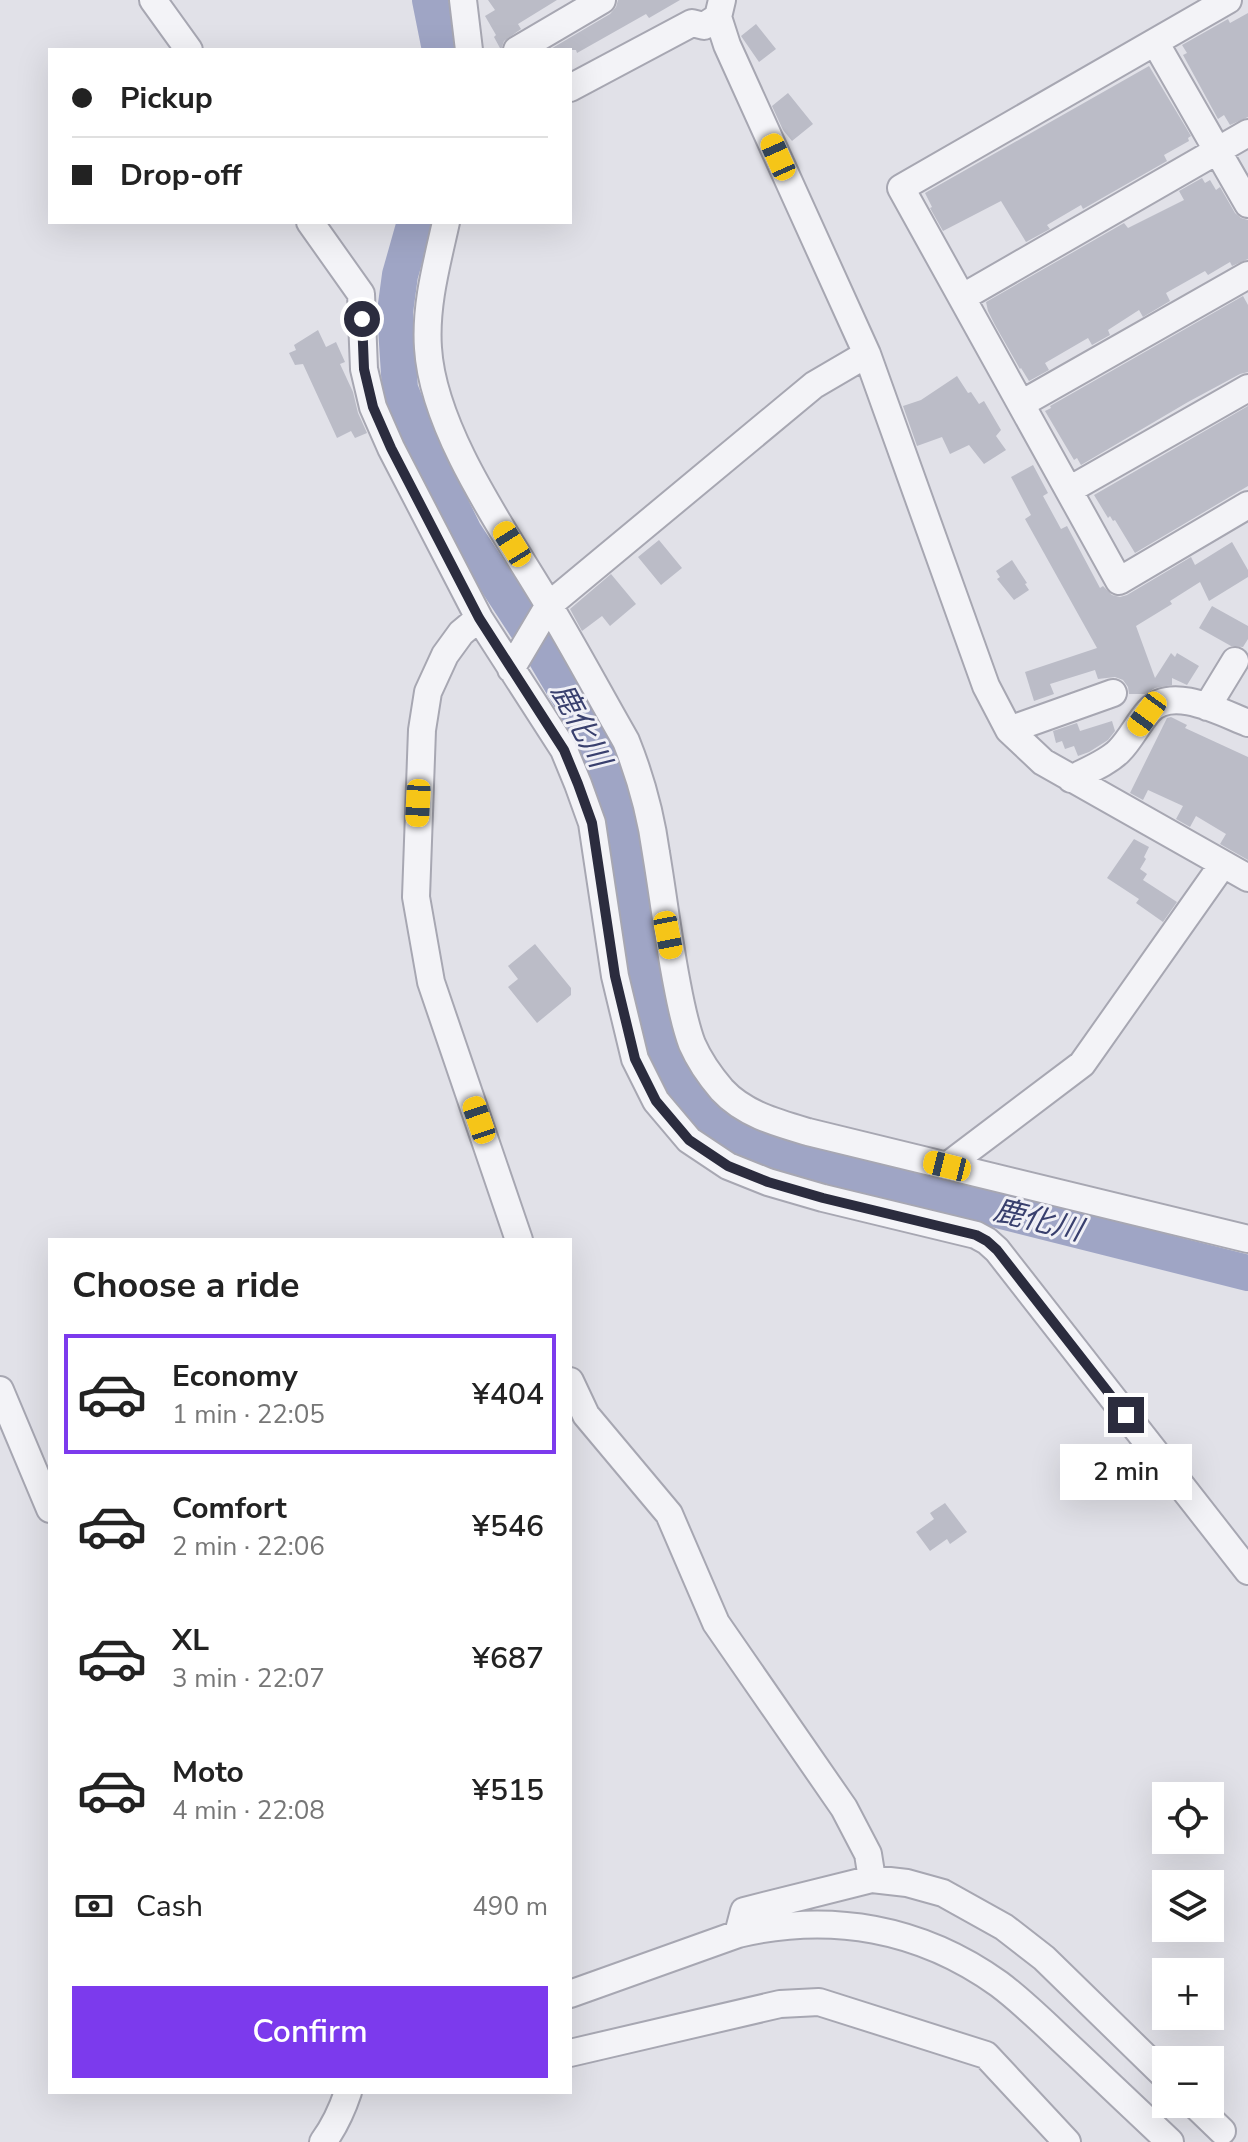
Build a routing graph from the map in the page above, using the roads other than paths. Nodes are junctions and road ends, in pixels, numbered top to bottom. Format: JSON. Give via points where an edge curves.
{"nodes":[{"id":1,"x":153,"y":0,"type":"edge"},
{"id":2,"x":463,"y":0,"type":"edge"},
{"id":3,"x":602,"y":0,"type":"edge"},
{"id":4,"x":1228,"y":0,"type":"edge"},
{"id":5,"x":720,"y":8,"type":"edge"},
{"id":6,"x":1155,"y":42,"type":"junction"},
{"id":7,"x":188,"y":48,"type":"edge"},
{"id":8,"x":469,"y":48,"type":"edge"},
{"id":9,"x":520,"y":48,"type":"edge"},
{"id":10,"x":572,"y":87,"type":"edge"},
{"id":11,"x":1248,"y":133,"type":"edge"},
{"id":12,"x":1217,"y":150,"type":"junction"},
{"id":13,"x":1248,"y":204,"type":"edge"},
{"id":14,"x":311,"y":224,"type":"edge"},
{"id":15,"x":446,"y":224,"type":"edge"},
{"id":16,"x":1248,"y":275,"type":"edge"},
{"id":17,"x":963,"y":297,"type":"junction"},
{"id":18,"x":867,"y":354,"type":"junction"},
{"id":19,"x":1248,"y":388,"type":"edge"},
{"id":20,"x":1021,"y":404,"type":"junction"},
{"id":21,"x":1069,"y":490,"type":"junction"},
{"id":22,"x":1248,"y":505,"type":"edge"},
{"id":23,"x":549,"y":605,"type":"junction"},
{"id":24,"x":479,"y":618,"type":"junction"},
{"id":25,"x":1235,"y":661,"type":"dead end"},
{"id":26,"x":513,"y":665,"type":"junction"},
{"id":27,"x":1113,"y":693,"type":"dead end"},
{"id":28,"x":1207,"y":707,"type":"junction"},
{"id":29,"x":1248,"y":723,"type":"edge"},
{"id":30,"x":1009,"y":730,"type":"junction"},
{"id":31,"x":1071,"y":779,"type":"junction"},
{"id":32,"x":1223,"y":864,"type":"junction"},
{"id":33,"x":1248,"y":878,"type":"edge"},
{"id":34,"x":947,"y":1166,"type":"junction"},
{"id":35,"x":518,"y":1238,"type":"edge"},
{"id":36,"x":1248,"y":1239,"type":"edge"},
{"id":37,"x":572,"y":1385,"type":"edge"},
{"id":38,"x":0,"y":1390,"type":"edge"},
{"id":39,"x":48,"y":1504,"type":"edge"},
{"id":40,"x":1248,"y":1571,"type":"edge"},
{"id":41,"x":872,"y":1879,"type":"junction"},
{"id":42,"x":738,"y":1934,"type":"junction"},
{"id":43,"x":572,"y":1993,"type":"edge"},
{"id":44,"x":572,"y":2053,"type":"edge"},
{"id":45,"x":1152,"y":2063,"type":"edge"},
{"id":46,"x":347,"y":2094,"type":"edge"},
{"id":47,"x":1209,"y":2118,"type":"edge"},
{"id":48,"x":1222,"y":2131,"type":"dead end"},
{"id":49,"x":323,"y":2142,"type":"edge"},
{"id":50,"x":1067,"y":2142,"type":"edge"},
{"id":51,"x":1170,"y":2142,"type":"edge"}],
"edges":[{"from":1,"to":7,"type":"street"},
{"from":2,"to":8,"type":"street"},
{"from":3,"to":9,"type":"street"},
{"from":4,"to":6,"type":"street"},
{"from":5,"to":10,"type":"street","via":[[704,26],[692,23]]},
{"from":5,"to":18,"type":"street","via":[[727,45]]},
{"from":6,"to":12,"type":"street"},
{"from":6,"to":17,"type":"street","via":[[901,188]]},
{"from":11,"to":12,"type":"street"},
{"from":12,"to":13,"type":"street"},
{"from":12,"to":17,"type":"street"},
{"from":14,"to":24,"type":"street","via":[[361,294],[364,369],[373,407]]},
{"from":15,"to":23,"type":"street","via":[[427,320],[434,383],[459,450]]},
{"from":16,"to":20,"type":"street"},
{"from":17,"to":20,"type":"street"},
{"from":18,"to":23,"type":"street","via":[[814,385]]},
{"from":18,"to":30,"type":"street","via":[[986,686]]},
{"from":19,"to":21,"type":"street"},
{"from":20,"to":21,"type":"street"},
{"from":21,"to":22,"type":"street","via":[[1119,581]]},
{"from":23,"to":26,"type":"street"},
{"from":23,"to":34,"type":"street","via":[[634,760],[656,848],[682,1007],[692,1044],[706,1069],[734,1100],[770,1120]]},
{"from":24,"to":26,"type":"street"},
{"from":24,"to":35,"type":"street","via":[[445,655],[428,692],[416,897],[431,982]]},
{"from":25,"to":28,"type":"street"},
{"from":26,"to":40,"type":"street","via":[[564,750],[592,823],[615,976],[635,1059],[656,1101],[689,1140],[728,1166],[823,1198],[987,1241]]},
{"from":27,"to":30,"type":"street"},
{"from":28,"to":29,"type":"street"},
{"from":28,"to":31,"type":"street","via":[[1161,702],[1116,754]]},
{"from":30,"to":31,"type":"street","via":[[1043,762]]},
{"from":31,"to":32,"type":"street"},
{"from":32,"to":33,"type":"street"},
{"from":32,"to":34,"type":"street","via":[[1082,1064]]},
{"from":34,"to":36,"type":"street"},
{"from":37,"to":41,"type":"street","via":[[586,1415],[669,1514],[716,1623],[844,1808],[868,1854]]},
{"from":38,"to":39,"type":"street"},
{"from":41,"to":42,"type":"street","via":[[744,1911]]},
{"from":41,"to":45,"type":"street","via":[[943,1893],[1004,1927],[1044,1958]]},
{"from":42,"to":43,"type":"street"},
{"from":42,"to":51,"type":"street","via":[[794,1925],[843,1926],[913,1938],[943,1951],[1026,2005]]},
{"from":44,"to":50,"type":"street","via":[[780,2004],[819,2002],[986,2055]]},
{"from":46,"to":49,"type":"street"},
{"from":47,"to":48,"type":"street"}]}
